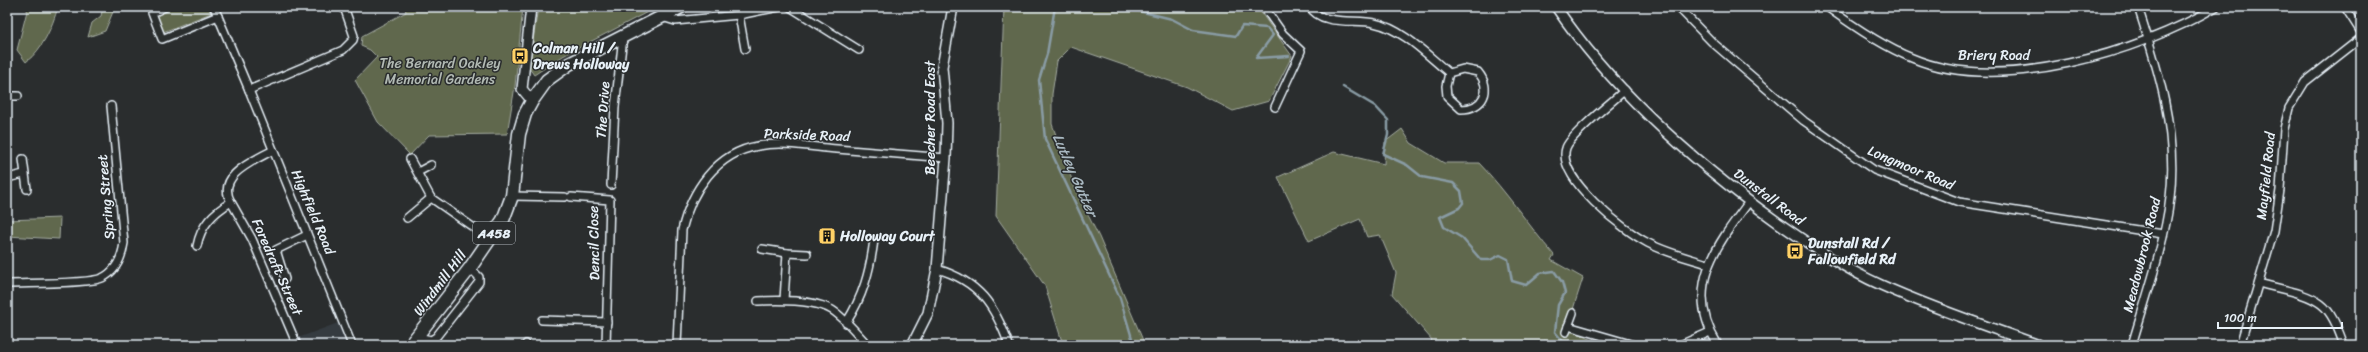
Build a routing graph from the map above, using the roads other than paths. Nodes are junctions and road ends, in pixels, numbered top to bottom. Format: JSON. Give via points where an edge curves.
{"nodes":[{"id":1,"x":165,"y":7,"type":"edge"},
{"id":2,"x":214,"y":7,"type":"edge"},
{"id":3,"x":344,"y":7,"type":"edge"},
{"id":4,"x":531,"y":7,"type":"edge"},
{"id":5,"x":681,"y":7,"type":"edge"},
{"id":6,"x":779,"y":7,"type":"edge"},
{"id":7,"x":790,"y":7,"type":"edge"},
{"id":8,"x":953,"y":7,"type":"edge"},
{"id":9,"x":1264,"y":7,"type":"edge"},
{"id":10,"x":1310,"y":7,"type":"edge"},
{"id":11,"x":1556,"y":7,"type":"edge"},
{"id":12,"x":1678,"y":7,"type":"edge"},
{"id":13,"x":1827,"y":7,"type":"edge"},
{"id":14,"x":2138,"y":7,"type":"edge"},
{"id":15,"x":2216,"y":7,"type":"edge"},
{"id":16,"x":2345,"y":7,"type":"edge"},
{"id":17,"x":739,"y":15,"type":"junction"},
{"id":18,"x":218,"y":16,"type":"junction"},
{"id":19,"x":662,"y":17,"type":"junction"},
{"id":20,"x":2361,"y":32,"type":"edge"},
{"id":21,"x":623,"y":37,"type":"junction"},
{"id":22,"x":2361,"y":38,"type":"edge"},
{"id":23,"x":2148,"y":40,"type":"junction"},
{"id":24,"x":745,"y":49,"type":"dead end"},
{"id":25,"x":858,"y":50,"type":"dead end"},
{"id":26,"x":1449,"y":73,"type":"junction"},
{"id":27,"x":249,"y":90,"type":"junction"},
{"id":28,"x":1625,"y":90,"type":"junction"},
{"id":29,"x":7,"y":96,"type":"edge"},
{"id":30,"x":18,"y":96,"type":"dead end"},
{"id":31,"x":532,"y":100,"type":"junction"},
{"id":32,"x":110,"y":106,"type":"dead end"},
{"id":33,"x":1275,"y":107,"type":"dead end"},
{"id":34,"x":273,"y":150,"type":"junction"},
{"id":35,"x":946,"y":158,"type":"junction"},
{"id":36,"x":23,"y":159,"type":"dead end"},
{"id":37,"x":410,"y":159,"type":"dead end"},
{"id":38,"x":431,"y":165,"type":"dead end"},
{"id":39,"x":418,"y":172,"type":"junction"},
{"id":40,"x":24,"y":174,"type":"junction"},
{"id":41,"x":7,"y":178,"type":"edge"},
{"id":42,"x":611,"y":185,"type":"dead end"},
{"id":43,"x":27,"y":189,"type":"dead end"},
{"id":44,"x":512,"y":196,"type":"junction"},
{"id":45,"x":431,"y":198,"type":"junction"},
{"id":46,"x":231,"y":202,"type":"junction"},
{"id":47,"x":1749,"y":202,"type":"junction"},
{"id":48,"x":407,"y":218,"type":"dead end"},
{"id":49,"x":2163,"y":234,"type":"junction"},
{"id":50,"x":307,"y":235,"type":"junction"},
{"id":51,"x":490,"y":239,"type":"junction"},
{"id":52,"x":874,"y":240,"type":"dead end"},
{"id":53,"x":197,"y":246,"type":"dead end"},
{"id":54,"x":762,"y":249,"type":"dead end"},
{"id":55,"x":787,"y":253,"type":"junction"},
{"id":56,"x":807,"y":254,"type":"dead end"},
{"id":57,"x":1708,"y":264,"type":"junction"},
{"id":58,"x":937,"y":270,"type":"junction"},
{"id":59,"x":285,"y":279,"type":"dead end"},
{"id":60,"x":2259,"y":283,"type":"junction"},
{"id":61,"x":7,"y":284,"type":"edge"},
{"id":62,"x":784,"y":300,"type":"junction"},
{"id":63,"x":758,"y":301,"type":"dead end"},
{"id":64,"x":1573,"y":313,"type":"dead end"},
{"id":65,"x":542,"y":320,"type":"dead end"},
{"id":66,"x":607,"y":322,"type":"junction"},
{"id":67,"x":846,"y":323,"type":"junction"},
{"id":68,"x":1710,"y":332,"type":"junction"},
{"id":69,"x":414,"y":341,"type":"edge"},
{"id":70,"x":297,"y":345,"type":"edge"},
{"id":71,"x":352,"y":345,"type":"edge"},
{"id":72,"x":606,"y":345,"type":"edge"},
{"id":73,"x":677,"y":345,"type":"edge"},
{"id":74,"x":868,"y":345,"type":"edge"},
{"id":75,"x":912,"y":345,"type":"edge"},
{"id":76,"x":1009,"y":345,"type":"edge"},
{"id":77,"x":1634,"y":345,"type":"edge"},
{"id":78,"x":1680,"y":345,"type":"edge"},
{"id":79,"x":1718,"y":345,"type":"edge"},
{"id":80,"x":2039,"y":345,"type":"edge"},
{"id":81,"x":2132,"y":345,"type":"edge"},
{"id":82,"x":2240,"y":345,"type":"edge"},
{"id":83,"x":2344,"y":345,"type":"edge"}],
"edges":[{"from":1,"to":18,"type":"street","via":[[152,13],[162,39]]},
{"from":2,"to":18,"type":"street","name":"Highfield Road"},
{"from":3,"to":27,"type":"street","via":[[354,36],[349,45],[343,50]]},
{"from":4,"to":31,"type":"street","via":[[522,89]]},
{"from":5,"to":19,"type":"highway","number":"A458"},
{"from":6,"to":17,"type":"street"},
{"from":7,"to":25,"type":"street"},
{"from":8,"to":35,"type":"street","name":"Beecher Road East","via":[[942,67],[947,123]]},
{"from":9,"to":33,"type":"street","via":[[1283,34],[1301,51]]},
{"from":10,"to":26,"type":"street","via":[[1326,18],[1375,23],[1394,30]]},
{"from":11,"to":28,"type":"street","name":"Dunstall Road","via":[[1580,42]]},
{"from":12,"to":49,"type":"street","name":"Longmoor Road","via":[[1712,42],[1798,116],[1874,170],[1959,202]]},
{"from":13,"to":23,"type":"street","name":"Briery Road","via":[[1883,44],[1912,58],[1961,70],[2000,71],[2048,67],[2088,60]]},
{"from":14,"to":23,"type":"street","name":"Meadowbrook Road"},
{"from":15,"to":23,"type":"street","name":"Briery Road"},
{"from":16,"to":20,"type":"street"},
{"from":17,"to":19,"type":"street","via":[[675,21]]},
{"from":17,"to":24,"type":"street"},
{"from":18,"to":27,"type":"street","name":"Highfield Road"},
{"from":19,"to":21,"type":"highway","number":"A458"},
{"from":21,"to":31,"type":"highway","number":"A458","via":[[569,64],[547,80]]},
{"from":21,"to":42,"type":"street","name":"The Drive","via":[[615,107]]},
{"from":22,"to":60,"type":"street","name":"Mayfield Road","via":[[2305,82],[2289,108],[2284,129],[2274,231]]},
{"from":23,"to":49,"type":"street","name":"Meadowbrook Road","via":[[2165,94],[2170,134],[2171,196]]},
{"from":26,"to":26,"type":"street","via":[[1463,69],[1478,72],[1485,84],[1486,92],[1478,105],[1461,110],[1451,102],[1447,96],[1446,86]]},
{"from":27,"to":34,"type":"street","name":"Highfield Road"},
{"from":28,"to":47,"type":"street","name":"Dunstall Road","via":[[1684,149]]},
{"from":28,"to":57,"type":"street","via":[[1566,147],[1565,161],[1568,170],[1578,184],[1610,216],[1634,235],[1671,253]]},
{"from":29,"to":30,"type":"street"},
{"from":31,"to":44,"type":"highway","name":"Windmill Hill","number":"A458","via":[[519,134]]},
{"from":32,"to":61,"type":"street","name":"Spring Street","via":[[124,243],[121,260],[111,272],[96,280]]},
{"from":34,"to":46,"type":"street","via":[[235,172],[228,183]]},
{"from":34,"to":50,"type":"street","name":"Highfield Road"},
{"from":35,"to":58,"type":"street","name":"Beecher Road East"},
{"from":35,"to":73,"type":"street","name":"Parkside Road","via":[[792,145],[758,146],[723,161],[710,172],[697,190],[685,218],[681,249]]},
{"from":36,"to":40,"type":"street"},
{"from":37,"to":39,"type":"street"},
{"from":38,"to":39,"type":"street"},
{"from":39,"to":45,"type":"street"},
{"from":40,"to":41,"type":"street"},
{"from":40,"to":43,"type":"street"},
{"from":44,"to":51,"type":"highway","name":"Windmill Hill","number":"A458","via":[[503,220]]},
{"from":44,"to":66,"type":"street","name":"Dencil Close","via":[[610,200]]},
{"from":45,"to":48,"type":"street"},
{"from":45,"to":51,"type":"street"},
{"from":46,"to":53,"type":"street","via":[[214,213],[206,224]]},
{"from":46,"to":70,"type":"street","name":"Foredraft Street","via":[[252,239]]},
{"from":47,"to":57,"type":"street","via":[[1723,237]]},
{"from":47,"to":80,"type":"street","name":"Dunstall Road","via":[[1808,243],[1880,285]]},
{"from":49,"to":81,"type":"street","name":"Meadowbrook Road"},
{"from":50,"to":59,"type":"street","via":[[276,250]]},
{"from":50,"to":71,"type":"street","name":"Highfield Road"},
{"from":51,"to":69,"type":"highway","name":"Windmill Hill","number":"A458"},
{"from":52,"to":67,"type":"street","via":[[859,303]]},
{"from":54,"to":55,"type":"street"},
{"from":55,"to":56,"type":"street"},
{"from":55,"to":62,"type":"street"},
{"from":57,"to":68,"type":"street","via":[[1702,295]]},
{"from":58,"to":75,"type":"street","name":"Beecher Road East","via":[[928,313]]},
{"from":58,"to":76,"type":"street","via":[[953,274],[971,285],[982,296],[999,317]]},
{"from":60,"to":82,"type":"street","name":"Mayfield Road"},
{"from":60,"to":83,"type":"street","via":[[2322,304],[2337,326]]},
{"from":62,"to":63,"type":"street"},
{"from":62,"to":67,"type":"street","via":[[820,305],[832,310]]},
{"from":64,"to":77,"type":"street","via":[[1567,329]]},
{"from":65,"to":66,"type":"street"},
{"from":66,"to":72,"type":"street","name":"Dencil Close"},
{"from":67,"to":74,"type":"street"},
{"from":68,"to":78,"type":"street"},
{"from":68,"to":79,"type":"street"}]}
